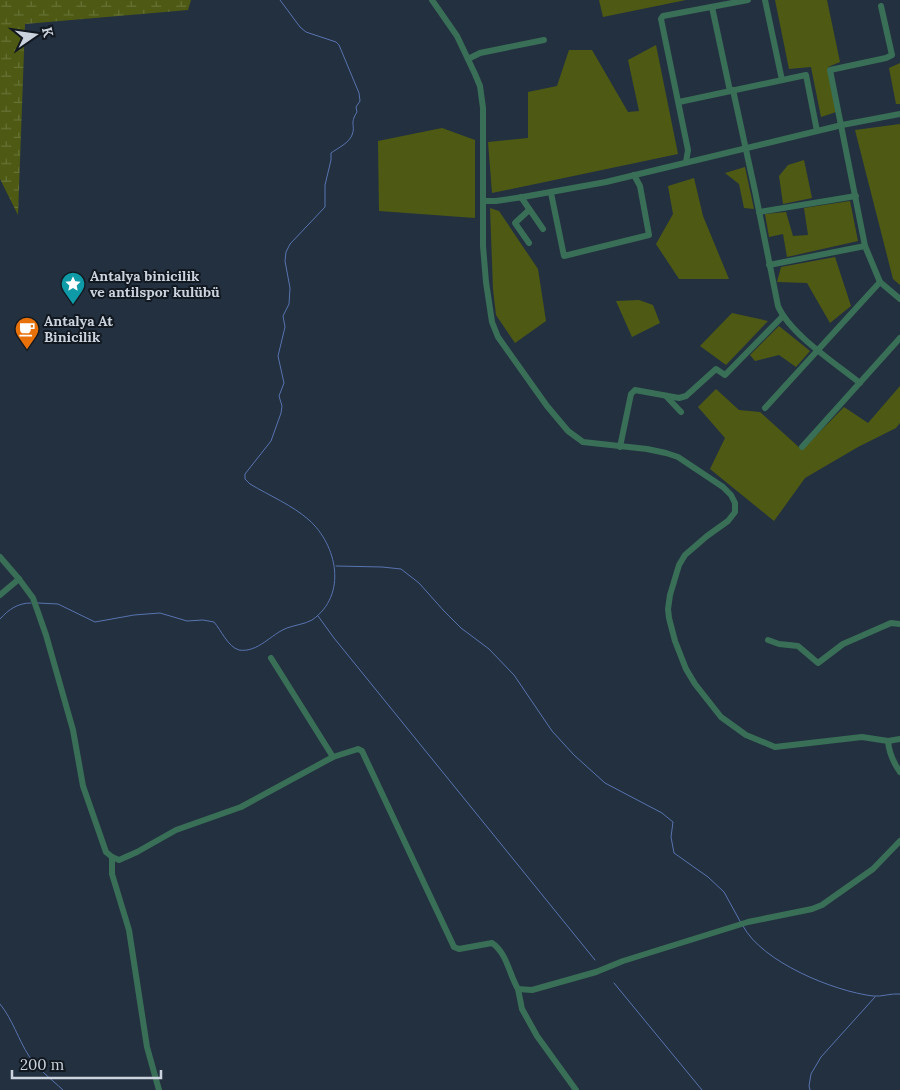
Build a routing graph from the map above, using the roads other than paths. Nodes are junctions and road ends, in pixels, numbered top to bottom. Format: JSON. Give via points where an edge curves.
{"nodes":[{"id":1,"x":432,"y":0,"type":"edge"},
{"id":2,"x":748,"y":0,"type":"edge"},
{"id":3,"x":765,"y":0,"type":"edge"},
{"id":4,"x":880,"y":6,"type":"dead end"},
{"id":5,"x":712,"y":7,"type":"junction"},
{"id":6,"x":544,"y":40,"type":"dead end"},
{"id":7,"x":892,"y":54,"type":"junction"},
{"id":8,"x":900,"y":54,"type":"edge"},
{"id":9,"x":468,"y":59,"type":"junction"},
{"id":10,"x":782,"y":80,"type":"junction"},
{"id":11,"x":732,"y":91,"type":"junction"},
{"id":12,"x":679,"y":102,"type":"junction"},
{"id":13,"x":900,"y":114,"type":"edge"},
{"id":14,"x":842,"y":125,"type":"junction"},
{"id":15,"x":817,"y":131,"type":"junction"},
{"id":16,"x":745,"y":148,"type":"junction"},
{"id":17,"x":686,"y":162,"type":"junction"},
{"id":18,"x":634,"y":175,"type":"junction"},
{"id":19,"x":550,"y":193,"type":"junction"},
{"id":20,"x":856,"y":196,"type":"junction"},
{"id":21,"x":521,"y":198,"type":"junction"},
{"id":22,"x":483,"y":201,"type":"junction"},
{"id":23,"x":529,"y":210,"type":"junction"},
{"id":24,"x":759,"y":212,"type":"junction"},
{"id":25,"x":543,"y":230,"type":"dead end"},
{"id":26,"x":529,"y":242,"type":"dead end"},
{"id":27,"x":866,"y":246,"type":"junction"},
{"id":28,"x":769,"y":265,"type":"junction"},
{"id":29,"x":880,"y":282,"type":"junction"},
{"id":30,"x":900,"y":300,"type":"edge"},
{"id":31,"x":783,"y":316,"type":"junction"},
{"id":32,"x":900,"y":338,"type":"edge"},
{"id":33,"x":819,"y":350,"type":"junction"},
{"id":34,"x":860,"y":383,"type":"junction"},
{"id":35,"x":666,"y":396,"type":"junction"},
{"id":36,"x":765,"y":408,"type":"dead end"},
{"id":37,"x":681,"y":412,"type":"dead end"},
{"id":38,"x":620,"y":447,"type":"junction"},
{"id":39,"x":802,"y":447,"type":"dead end"},
{"id":40,"x":0,"y":557,"type":"edge"},
{"id":41,"x":20,"y":579,"type":"junction"},
{"id":42,"x":0,"y":595,"type":"edge"},
{"id":43,"x":900,"y":624,"type":"edge"},
{"id":44,"x":768,"y":640,"type":"dead end"},
{"id":45,"x":271,"y":658,"type":"dead end"},
{"id":46,"x":900,"y":739,"type":"edge"},
{"id":47,"x":888,"y":742,"type":"junction"},
{"id":48,"x":333,"y":757,"type":"junction"},
{"id":49,"x":900,"y":772,"type":"edge"},
{"id":50,"x":900,"y":841,"type":"edge"},
{"id":51,"x":112,"y":857,"type":"junction"},
{"id":52,"x":518,"y":990,"type":"junction"},
{"id":53,"x":159,"y":1090,"type":"edge"},
{"id":54,"x":576,"y":1090,"type":"edge"}],
"edges":[{"from":1,"to":9,"type":"street","via":[[457,36]]},
{"from":2,"to":5,"type":"street"},
{"from":3,"to":10,"type":"street"},
{"from":4,"to":7,"type":"street"},
{"from":5,"to":11,"type":"street"},
{"from":5,"to":12,"type":"street","via":[[661,19]]},
{"from":6,"to":9,"type":"street","via":[[480,53]]},
{"from":7,"to":8,"type":"street"},
{"from":7,"to":14,"type":"street","via":[[830,70]]},
{"from":9,"to":22,"type":"street","via":[[480,86],[483,108]]},
{"from":10,"to":11,"type":"street"},
{"from":10,"to":15,"type":"street","via":[[806,75]]},
{"from":11,"to":12,"type":"street"},
{"from":11,"to":16,"type":"street"},
{"from":12,"to":17,"type":"street","via":[[688,150]]},
{"from":13,"to":14,"type":"street"},
{"from":14,"to":15,"type":"street"},
{"from":14,"to":20,"type":"street"},
{"from":15,"to":16,"type":"street"},
{"from":16,"to":17,"type":"street"},
{"from":16,"to":24,"type":"street"},
{"from":17,"to":18,"type":"street"},
{"from":18,"to":19,"type":"street"},
{"from":18,"to":19,"type":"street","via":[[640,186],[649,235],[564,256]]},
{"from":19,"to":21,"type":"street"},
{"from":20,"to":24,"type":"street"},
{"from":20,"to":27,"type":"street"},
{"from":21,"to":22,"type":"street"},
{"from":21,"to":23,"type":"street"},
{"from":22,"to":38,"type":"street","via":[[488,300],[498,337],[568,432],[583,442]]},
{"from":23,"to":25,"type":"street"},
{"from":23,"to":26,"type":"street","via":[[515,223]]},
{"from":24,"to":28,"type":"street"},
{"from":27,"to":28,"type":"street"},
{"from":27,"to":29,"type":"street"},
{"from":28,"to":31,"type":"street"},
{"from":29,"to":30,"type":"street"},
{"from":29,"to":33,"type":"street"},
{"from":31,"to":33,"type":"street"},
{"from":31,"to":35,"type":"street","via":[[725,375],[716,368],[686,396]]},
{"from":32,"to":34,"type":"street"},
{"from":33,"to":34,"type":"street"},
{"from":33,"to":36,"type":"street"},
{"from":34,"to":39,"type":"street"},
{"from":35,"to":37,"type":"street"},
{"from":35,"to":38,"type":"street","via":[[635,390],[631,394]]},
{"from":38,"to":47,"type":"street","via":[[647,449],[678,457],[723,487],[735,503],[735,512],[728,521],[685,555],[679,564],[668,609],[686,669],[721,717],[746,735],[775,748],[862,738]]},
{"from":40,"to":41,"type":"street"},
{"from":41,"to":42,"type":"street"},
{"from":41,"to":51,"type":"street","via":[[38,611],[73,730],[83,786],[106,852]]},
{"from":43,"to":44,"type":"street","via":[[892,624],[842,644],[818,663],[798,646]]},
{"from":45,"to":48,"type":"street"},
{"from":46,"to":47,"type":"street"},
{"from":47,"to":49,"type":"street","via":[[889,752]]},
{"from":48,"to":51,"type":"street","via":[[241,807],[176,830],[119,860]]},
{"from":48,"to":52,"type":"street","via":[[358,749],[362,751],[454,947],[459,949],[492,943],[501,949]]},
{"from":50,"to":52,"type":"street","via":[[873,869],[812,909],[748,922],[577,977],[532,990]]},
{"from":51,"to":53,"type":"street","via":[[112,874],[129,930],[147,1047]]},
{"from":52,"to":54,"type":"street","via":[[522,1009],[537,1036]]}]}
